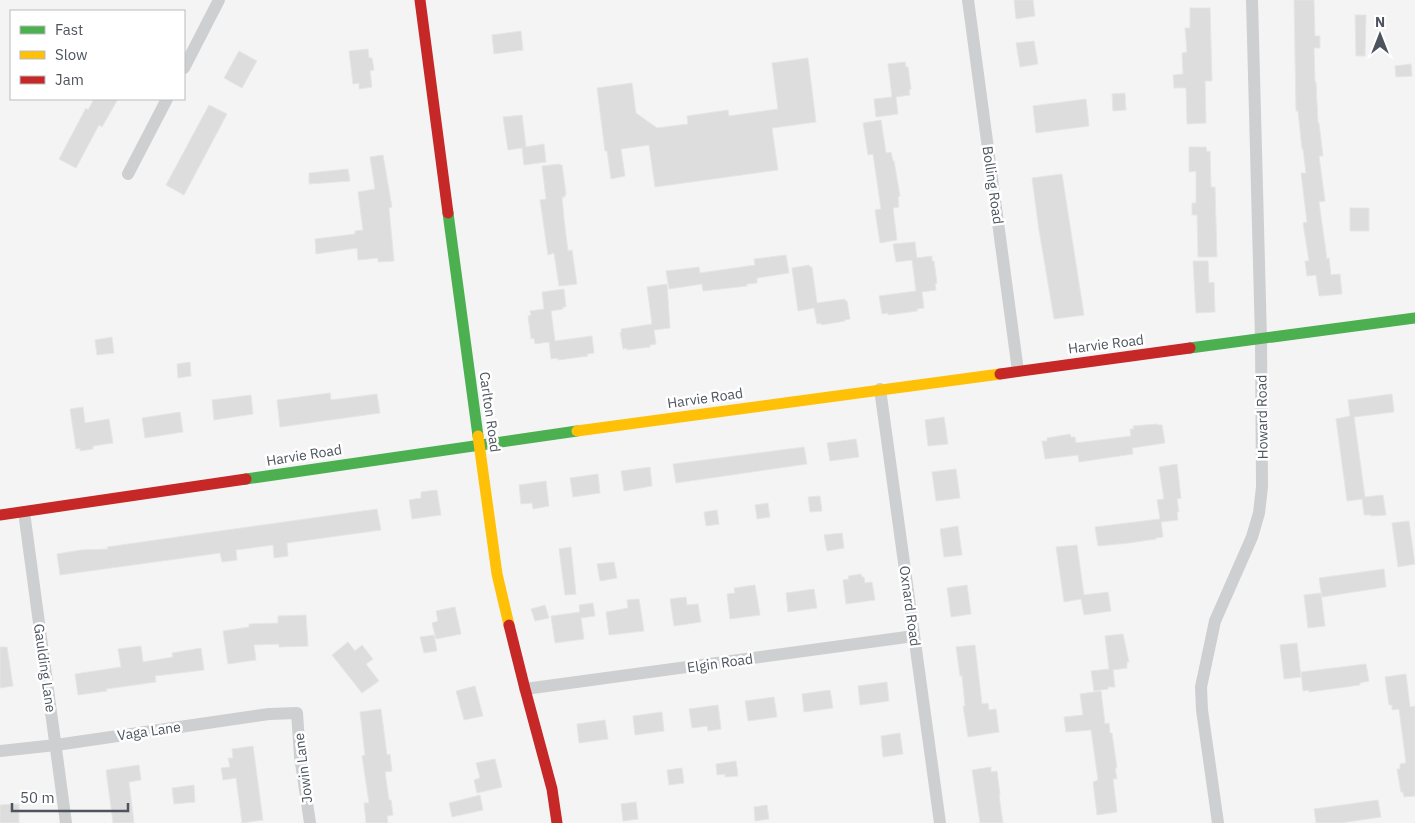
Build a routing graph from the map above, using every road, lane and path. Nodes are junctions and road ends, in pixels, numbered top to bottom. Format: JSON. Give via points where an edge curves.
{"nodes":[{"id":1,"x":220,"y":0,"type":"edge"},
{"id":2,"x":420,"y":0,"type":"edge"},
{"id":3,"x":968,"y":0,"type":"edge"},
{"id":4,"x":1252,"y":0,"type":"edge"},
{"id":5,"x":185,"y":66,"type":"edge"},
{"id":6,"x":166,"y":100,"type":"edge"},
{"id":7,"x":128,"y":174,"type":"dead end"},
{"id":8,"x":1415,"y":318,"type":"edge"},
{"id":9,"x":1261,"y":339,"type":"junction"},
{"id":10,"x":1018,"y":371,"type":"junction"},
{"id":11,"x":880,"y":389,"type":"junction"},
{"id":12,"x":479,"y":444,"type":"junction"},
{"id":13,"x":24,"y":512,"type":"junction"},
{"id":14,"x":0,"y":516,"type":"edge"},
{"id":15,"x":914,"y":636,"type":"junction"},
{"id":16,"x":525,"y":689,"type":"junction"},
{"id":17,"x":297,"y":713,"type":"joint"},
{"id":18,"x":56,"y":745,"type":"junction"},
{"id":19,"x":0,"y":751,"type":"edge"},
{"id":20,"x":66,"y":823,"type":"edge"},
{"id":21,"x":310,"y":823,"type":"edge"},
{"id":22,"x":557,"y":823,"type":"edge"},
{"id":23,"x":940,"y":823,"type":"edge"},
{"id":24,"x":1218,"y":823,"type":"edge"}],
"edges":[{"from":1,"to":5,"type":"street"},
{"from":2,"to":12,"type":"street","name":"Carlton Road"},
{"from":3,"to":10,"type":"street","name":"Bolling Road"},
{"from":4,"to":9,"type":"street","name":"Howard Road"},
{"from":6,"to":7,"type":"street"},
{"from":8,"to":9,"type":"street","name":"Harvie Road"},
{"from":9,"to":10,"type":"street","name":"Harvie Road"},
{"from":9,"to":24,"type":"street","name":"Howard Road","via":[[1262,487],[1259,513],[1252,537],[1215,621],[1201,688]]},
{"from":10,"to":11,"type":"street","name":"Harvie Road"},
{"from":11,"to":12,"type":"street","name":"Harvie Road"},
{"from":11,"to":15,"type":"street","name":"Oxnard Road"},
{"from":12,"to":13,"type":"street","name":"Harvie Road"},
{"from":12,"to":16,"type":"street","name":"Carlton Road","via":[[497,574]]},
{"from":13,"to":14,"type":"street","name":"Harvie Road"},
{"from":13,"to":18,"type":"street","name":"Gaulding Lane"},
{"from":15,"to":16,"type":"street","name":"Elgin Road"},
{"from":15,"to":23,"type":"street","name":"Oxnard Road"},
{"from":16,"to":22,"type":"street","name":"Carlton Road","via":[[552,789]]},
{"from":17,"to":18,"type":"street","name":"Vaga Lane","via":[[269,714]]},
{"from":17,"to":21,"type":"street","name":"Jowin Lane"},
{"from":18,"to":19,"type":"street","name":"Vaga Lane"},
{"from":18,"to":20,"type":"street","name":"Gaulding Lane"}]}
